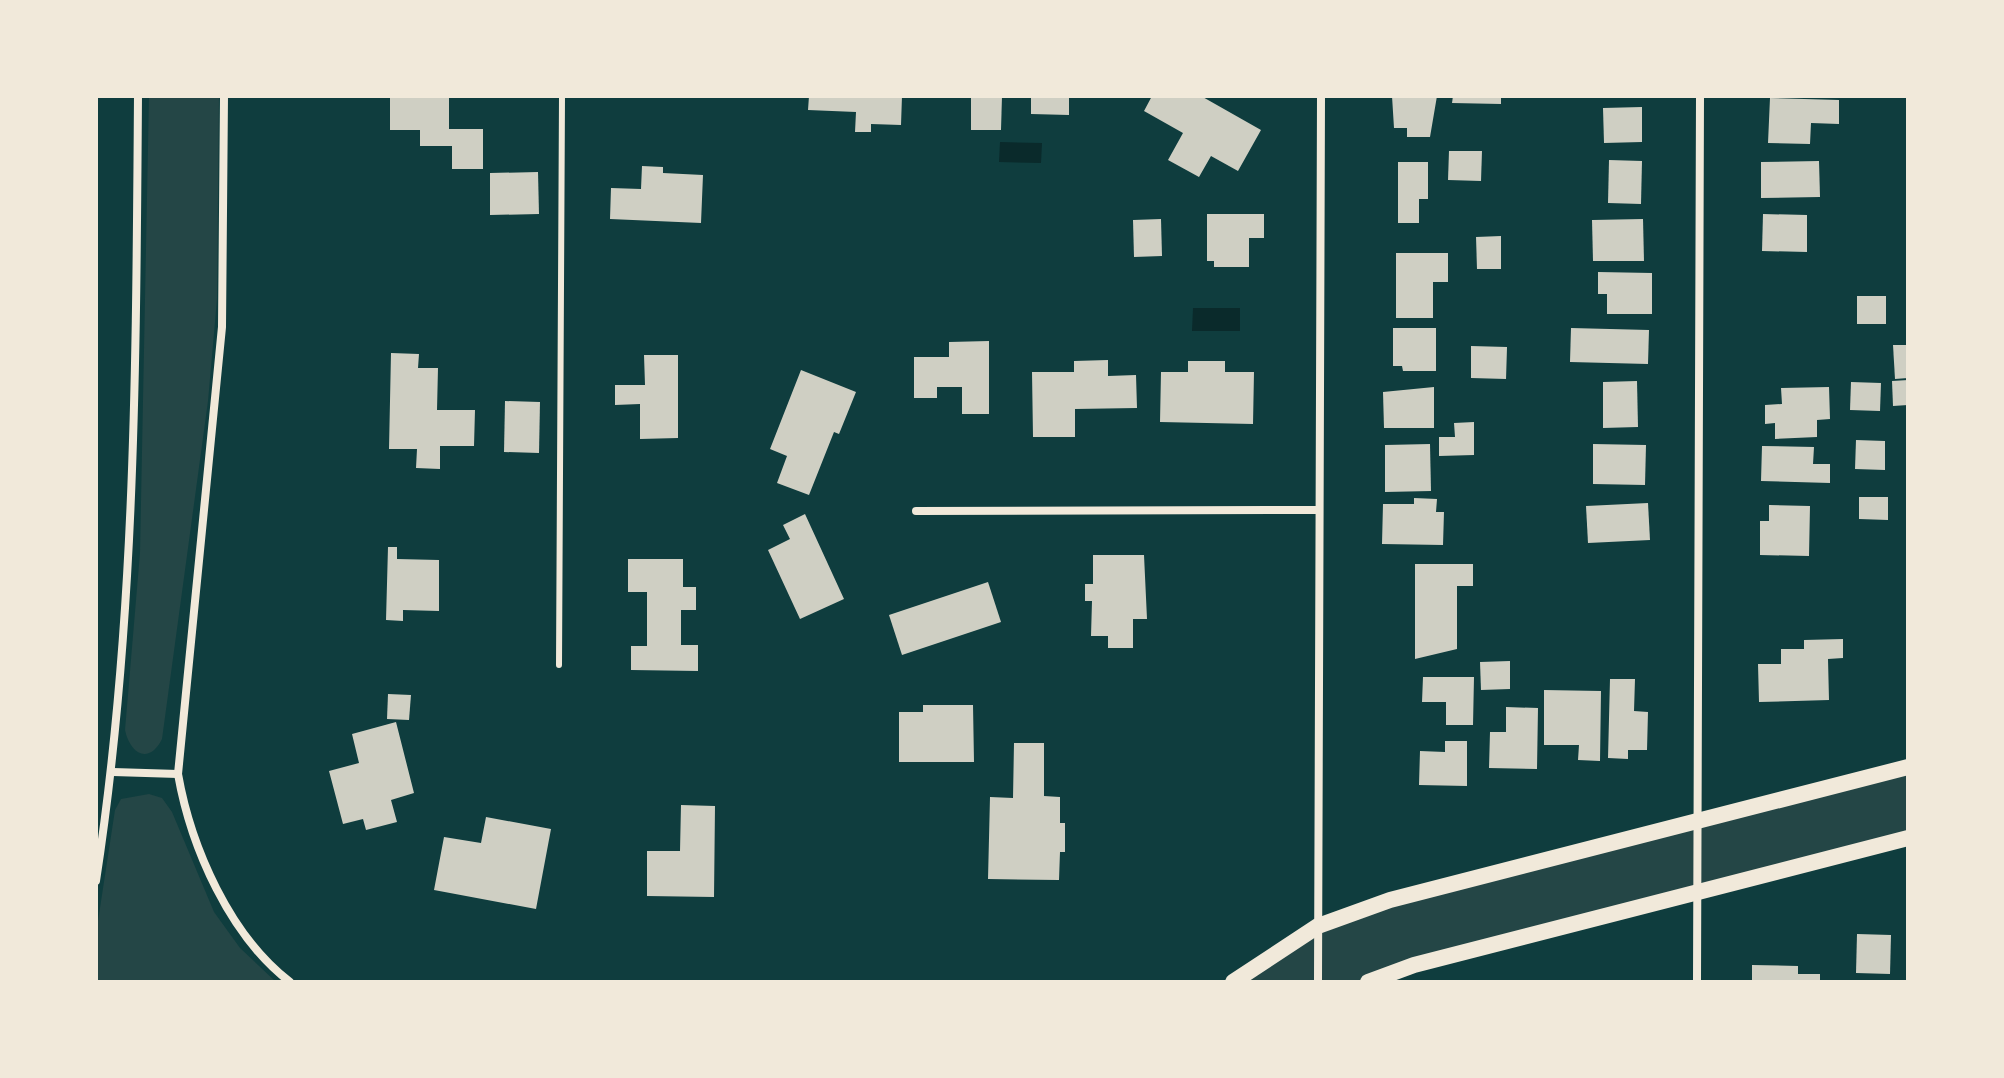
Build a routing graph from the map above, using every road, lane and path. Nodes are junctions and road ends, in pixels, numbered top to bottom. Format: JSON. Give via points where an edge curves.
{"nodes":[{"id":1,"x":138,"y":96,"type":"edge"},
{"id":2,"x":224,"y":96,"type":"edge"},
{"id":3,"x":562,"y":96,"type":"edge"},
{"id":4,"x":1321,"y":96,"type":"edge"},
{"id":5,"x":1700,"y":96,"type":"edge"},
{"id":6,"x":1319,"y":510,"type":"junction"},
{"id":7,"x":916,"y":511,"type":"dead end"},
{"id":8,"x":559,"y":665,"type":"dead end"},
{"id":9,"x":1908,"y":767,"type":"edge"},
{"id":10,"x":113,"y":772,"type":"junction"},
{"id":11,"x":178,"y":774,"type":"junction"},
{"id":12,"x":1697,"y":821,"type":"junction"},
{"id":13,"x":1908,"y":838,"type":"edge"},
{"id":14,"x":96,"y":881,"type":"edge"},
{"id":15,"x":1697,"y":892,"type":"junction"},
{"id":16,"x":1318,"y":926,"type":"junction"},
{"id":17,"x":290,"y":982,"type":"edge"},
{"id":18,"x":1233,"y":982,"type":"edge"},
{"id":19,"x":1318,"y":982,"type":"edge"},
{"id":20,"x":1368,"y":982,"type":"edge"},
{"id":21,"x":1697,"y":982,"type":"edge"}],
"edges":[{"from":1,"to":10,"type":"street","via":[[131,533]]},
{"from":2,"to":11,"type":"street","via":[[222,327]]},
{"from":3,"to":8,"type":"lane"},
{"from":4,"to":6,"type":"street"},
{"from":5,"to":12,"type":"street"},
{"from":6,"to":7,"type":"street"},
{"from":6,"to":16,"type":"street"},
{"from":9,"to":12,"type":"main road"},
{"from":10,"to":11,"type":"street"},
{"from":10,"to":14,"type":"street"},
{"from":11,"to":17,"type":"street","via":[[189,818],[226,910],[248,944]]},
{"from":12,"to":15,"type":"street"},
{"from":12,"to":16,"type":"main road","via":[[1390,900]]},
{"from":13,"to":15,"type":"main road"},
{"from":15,"to":20,"type":"main road","via":[[1414,965]]},
{"from":15,"to":21,"type":"street"},
{"from":16,"to":18,"type":"main road"},
{"from":16,"to":19,"type":"street"}]}
